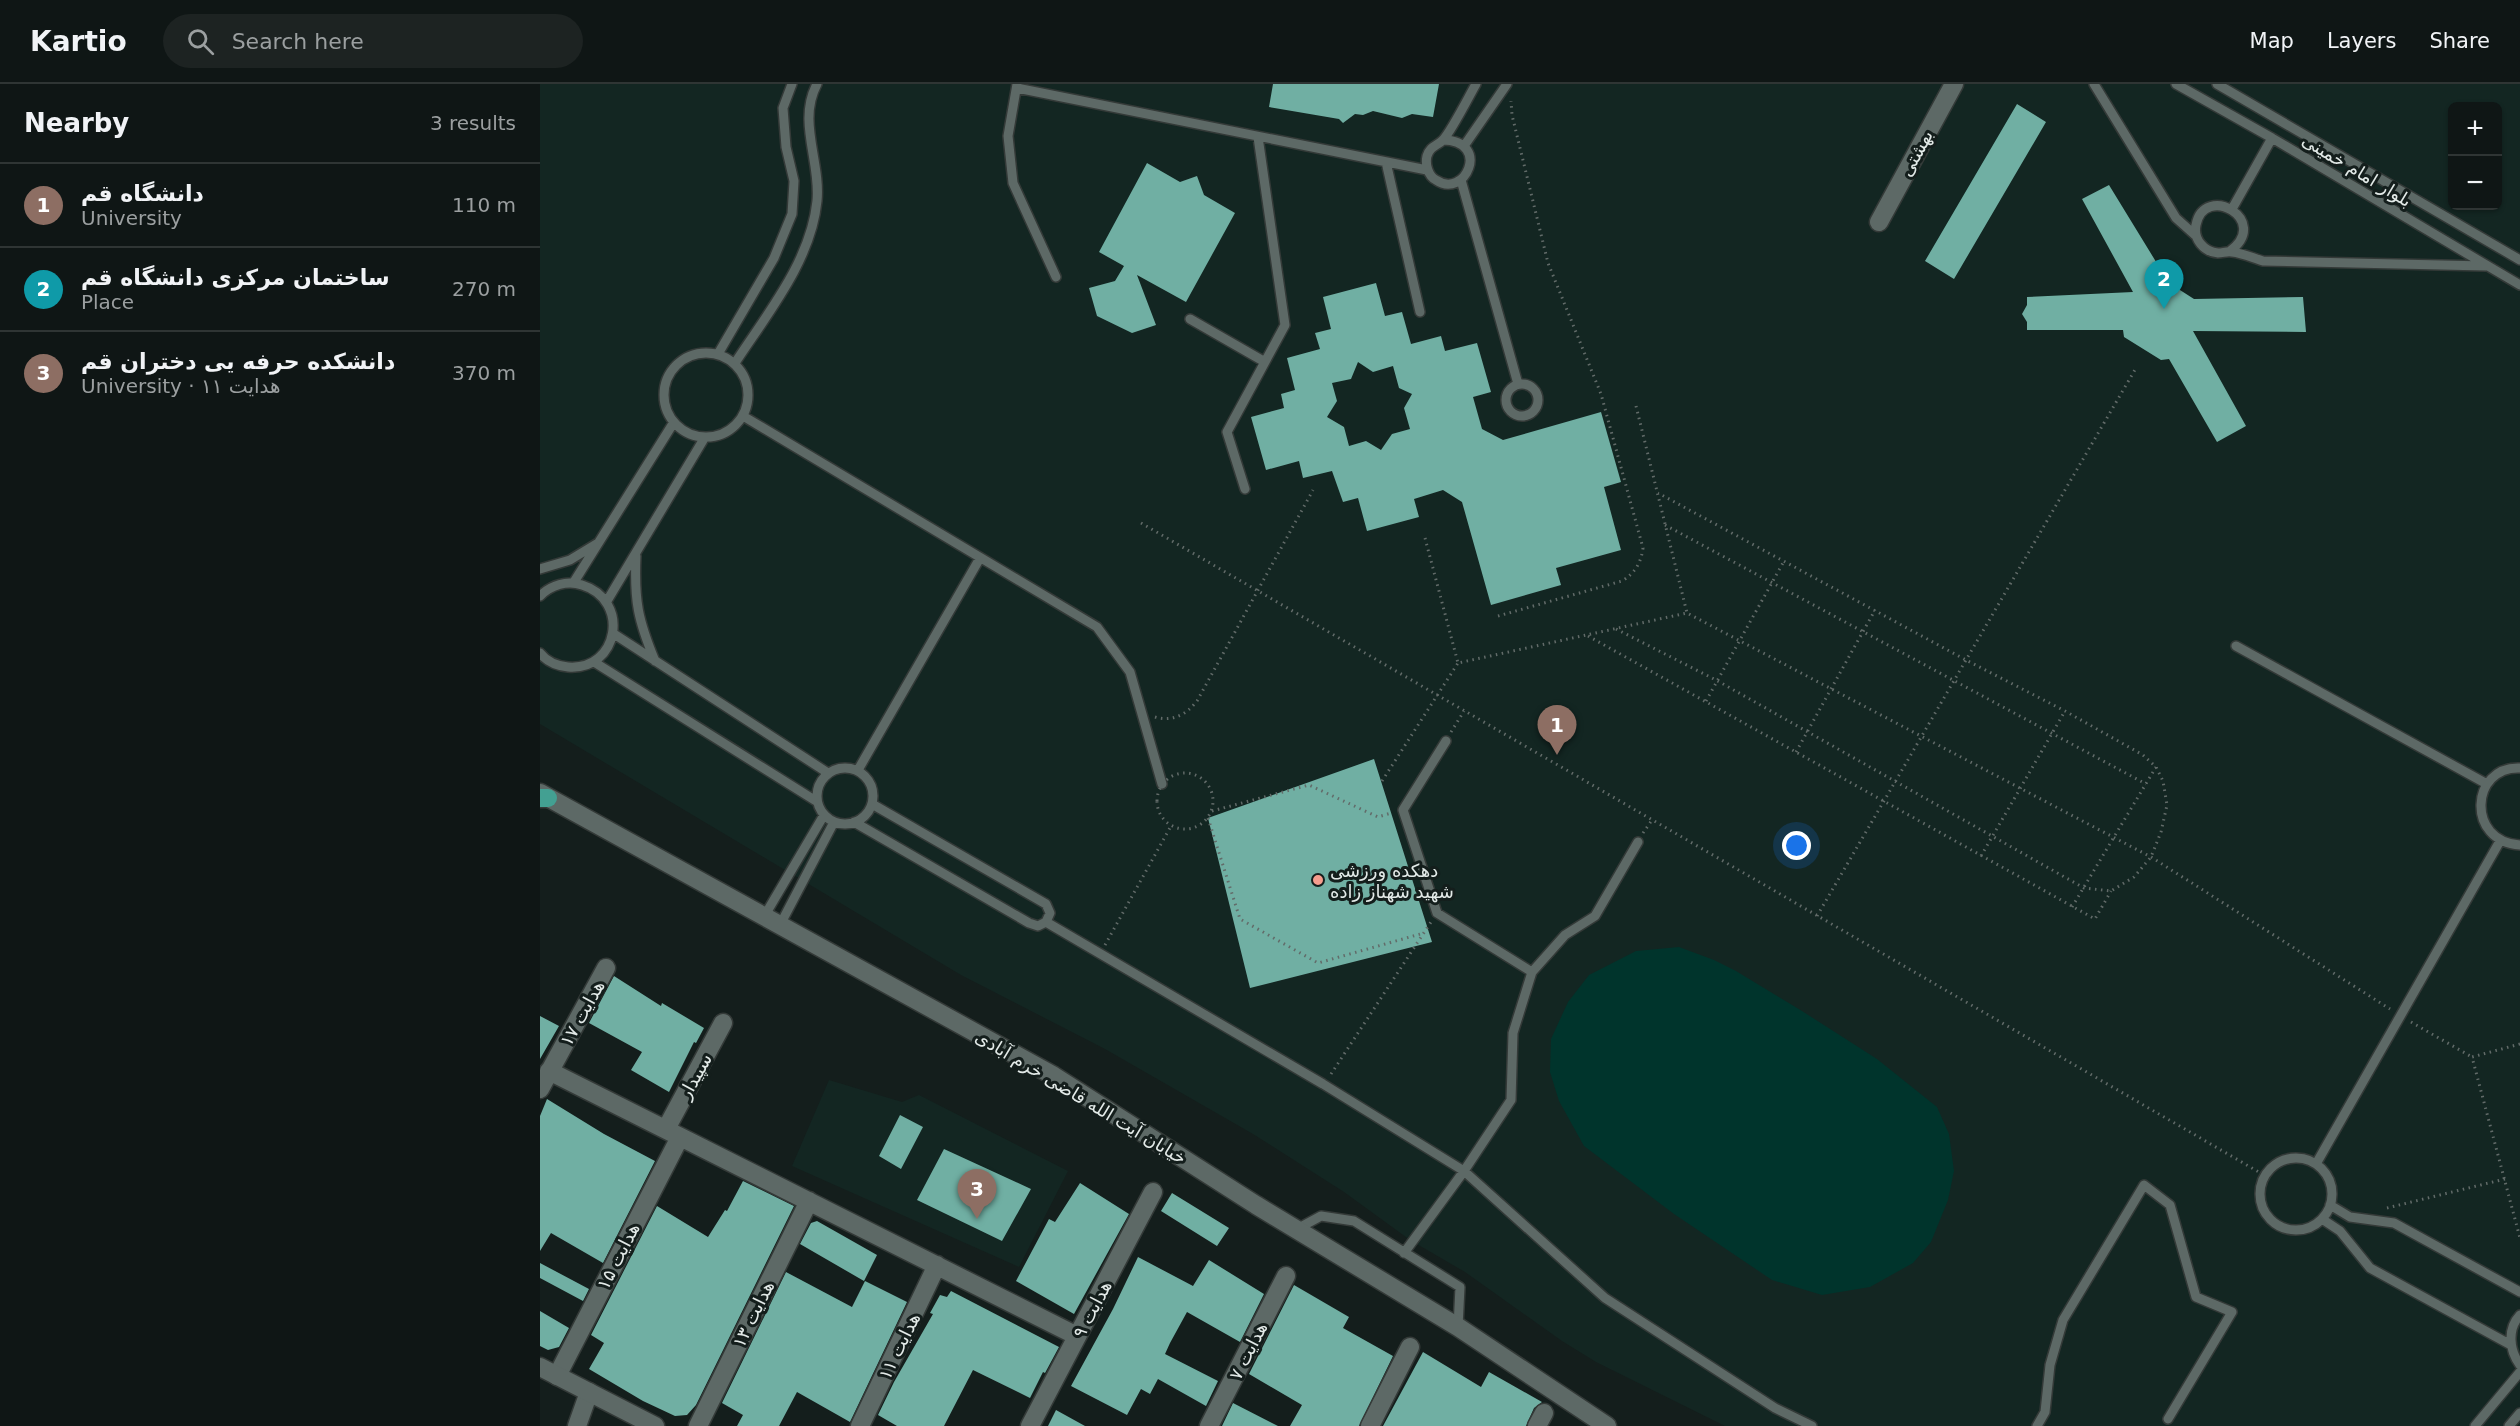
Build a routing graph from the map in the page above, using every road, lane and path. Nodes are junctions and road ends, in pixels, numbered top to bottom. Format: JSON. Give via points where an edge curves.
{"nodes":[{"id":1,"x":792,"y":84,"type":"edge"},
{"id":2,"x":817,"y":84,"type":"edge"},
{"id":3,"x":1476,"y":84,"type":"edge"},
{"id":4,"x":1507,"y":84,"type":"edge"},
{"id":5,"x":1954,"y":84,"type":"edge"},
{"id":6,"x":2094,"y":84,"type":"edge"},
{"id":7,"x":2176,"y":84,"type":"edge"},
{"id":8,"x":2217,"y":84,"type":"edge"},
{"id":9,"x":1017,"y":86,"type":"edge"},
{"id":10,"x":1511,"y":94,"type":"dead end"},
{"id":11,"x":1258,"y":136,"type":"junction"},
{"id":12,"x":2272,"y":138,"type":"junction"},
{"id":13,"x":1443,"y":140,"type":"junction"},
{"id":14,"x":1464,"y":146,"type":"junction"},
{"id":15,"x":1386,"y":162,"type":"junction"},
{"id":16,"x":1428,"y":170,"type":"junction"},
{"id":17,"x":1461,"y":180,"type":"junction"},
{"id":18,"x":2232,"y":209,"type":"junction"},
{"id":19,"x":1879,"y":222,"type":"dead end"},
{"id":20,"x":2195,"y":235,"type":"junction"},
{"id":21,"x":2230,"y":251,"type":"junction"},
{"id":22,"x":2520,"y":260,"type":"edge"},
{"id":23,"x":2486,"y":266,"type":"junction"},
{"id":24,"x":1056,"y":277,"type":"dead end"},
{"id":25,"x":2520,"y":285,"type":"edge"},
{"id":26,"x":1420,"y":312,"type":"dead end"},
{"id":27,"x":1190,"y":320,"type":"dead end"},
{"id":28,"x":718,"y":354,"type":"junction"},
{"id":29,"x":1265,"y":362,"type":"junction"},
{"id":30,"x":735,"y":363,"type":"junction"},
{"id":31,"x":2136,"y":368,"type":"dead end"},
{"id":32,"x":1518,"y":384,"type":"dead end"},
{"id":33,"x":1636,"y":406,"type":"dead end"},
{"id":34,"x":743,"y":416,"type":"junction"},
{"id":35,"x":674,"y":422,"type":"junction"},
{"id":36,"x":705,"y":437,"type":"junction"},
{"id":37,"x":1245,"y":489,"type":"dead end"},
{"id":38,"x":1313,"y":490,"type":"dead end"},
{"id":39,"x":1658,"y":493,"type":"junction"},
{"id":40,"x":1142,"y":523,"type":"dead end"},
{"id":41,"x":1665,"y":525,"type":"junction"},
{"id":42,"x":1425,"y":538,"type":"dead end"},
{"id":43,"x":600,"y":541,"type":"junction"},
{"id":44,"x":636,"y":552,"type":"junction"},
{"id":45,"x":980,"y":558,"type":"junction"},
{"id":46,"x":1784,"y":561,"type":"junction"},
{"id":47,"x":540,"y":569,"type":"edge"},
{"id":48,"x":574,"y":582,"type":"junction"},
{"id":49,"x":1772,"y":582,"type":"junction"},
{"id":50,"x":1257,"y":591,"type":"junction"},
{"id":51,"x":540,"y":595,"type":"edge"},
{"id":52,"x":607,"y":601,"type":"junction"},
{"id":53,"x":1875,"y":610,"type":"junction"},
{"id":54,"x":1687,"y":613,"type":"junction"},
{"id":55,"x":1498,"y":616,"type":"dead end"},
{"id":56,"x":1616,"y":629,"type":"junction"},
{"id":57,"x":1863,"y":632,"type":"junction"},
{"id":58,"x":614,"y":634,"type":"junction"},
{"id":59,"x":1587,"y":635,"type":"junction"},
{"id":60,"x":1738,"y":640,"type":"junction"},
{"id":61,"x":2236,"y":646,"type":"dead end"},
{"id":62,"x":540,"y":653,"type":"edge"},
{"id":63,"x":1966,"y":660,"type":"junction"},
{"id":64,"x":655,"y":661,"type":"junction"},
{"id":65,"x":594,"y":662,"type":"junction"},
{"id":66,"x":1458,"y":663,"type":"junction"},
{"id":67,"x":1716,"y":680,"type":"junction"},
{"id":68,"x":1954,"y":680,"type":"junction"},
{"id":69,"x":1832,"y":690,"type":"junction"},
{"id":70,"x":1438,"y":695,"type":"junction"},
{"id":71,"x":1705,"y":701,"type":"junction"},
{"id":72,"x":1139,"y":707,"type":"junction"},
{"id":73,"x":1464,"y":711,"type":"junction"},
{"id":74,"x":2065,"y":711,"type":"junction"},
{"id":75,"x":1808,"y":732,"type":"junction"},
{"id":76,"x":2052,"y":734,"type":"junction"},
{"id":77,"x":1920,"y":737,"type":"junction"},
{"id":78,"x":1446,"y":741,"type":"joint"},
{"id":79,"x":1796,"y":752,"type":"junction"},
{"id":80,"x":2156,"y":767,"type":"junction"},
{"id":81,"x":2520,"y":768,"type":"edge"},
{"id":82,"x":858,"y":770,"type":"junction"},
{"id":83,"x":828,"y":773,"type":"junction"},
{"id":84,"x":1382,"y":781,"type":"dead end"},
{"id":85,"x":1897,"y":782,"type":"junction"},
{"id":86,"x":1162,"y":784,"type":"junction"},
{"id":87,"x":2146,"y":784,"type":"junction"},
{"id":88,"x":2487,"y":784,"type":"junction"},
{"id":89,"x":2021,"y":789,"type":"junction"},
{"id":90,"x":543,"y":796,"type":"edge"},
{"id":91,"x":816,"y":801,"type":"junction"},
{"id":92,"x":1885,"y":802,"type":"junction"},
{"id":93,"x":872,"y":804,"type":"junction"},
{"id":94,"x":1403,"y":810,"type":"junction"},
{"id":95,"x":1212,"y":811,"type":"junction"},
{"id":96,"x":824,"y":815,"type":"junction"},
{"id":97,"x":1208,"y":818,"type":"junction"},
{"id":98,"x":834,"y":822,"type":"junction"},
{"id":99,"x":854,"y":822,"type":"junction"},
{"id":100,"x":1171,"y":826,"type":"junction"},
{"id":101,"x":1993,"y":836,"type":"junction"},
{"id":102,"x":2114,"y":838,"type":"junction"},
{"id":103,"x":2500,"y":841,"type":"junction"},
{"id":104,"x":1638,"y":842,"type":"dead end"},
{"id":105,"x":2520,"y":845,"type":"edge"},
{"id":106,"x":1981,"y":856,"type":"junction"},
{"id":107,"x":2151,"y":857,"type":"junction"},
{"id":108,"x":2084,"y":888,"type":"junction"},
{"id":109,"x":2112,"y":891,"type":"junction"},
{"id":110,"x":2072,"y":907,"type":"junction"},
{"id":111,"x":1437,"y":913,"type":"junction"},
{"id":112,"x":1817,"y":916,"type":"junction"},
{"id":113,"x":772,"y":920,"type":"junction"},
{"id":114,"x":1046,"y":922,"type":"junction"},
{"id":115,"x":1424,"y":933,"type":"junction"},
{"id":116,"x":1100,"y":953,"type":"junction"},
{"id":117,"x":606,"y":968,"type":"dead end"},
{"id":118,"x":1532,"y":972,"type":"junction"},
{"id":119,"x":2400,"y":1016,"type":"junction"},
{"id":120,"x":723,"y":1023,"type":"dead end"},
{"id":121,"x":2520,"y":1044,"type":"edge"},
{"id":122,"x":2472,"y":1057,"type":"junction"},
{"id":123,"x":549,"y":1071,"type":"junction"},
{"id":124,"x":1323,"y":1084,"type":"junction"},
{"id":125,"x":540,"y":1089,"type":"edge"},
{"id":126,"x":673,"y":1133,"type":"junction"},
{"id":127,"x":2316,"y":1164,"type":"junction"},
{"id":128,"x":1464,"y":1171,"type":"junction"},
{"id":129,"x":2264,"y":1175,"type":"junction"},
{"id":130,"x":2505,"y":1179,"type":"junction"},
{"id":131,"x":1154,"y":1192,"type":"dead end"},
{"id":132,"x":809,"y":1201,"type":"junction"},
{"id":133,"x":2330,"y":1205,"type":"junction"},
{"id":134,"x":2383,"y":1209,"type":"dead end"},
{"id":135,"x":2322,"y":1219,"type":"junction"},
{"id":136,"x":1296,"y":1229,"type":"junction"},
{"id":137,"x":2520,"y":1238,"type":"edge"},
{"id":138,"x":1404,"y":1253,"type":"junction"},
{"id":139,"x":937,"y":1265,"type":"junction"},
{"id":140,"x":1286,"y":1276,"type":"dead end"},
{"id":141,"x":2520,"y":1292,"type":"edge"},
{"id":142,"x":2520,"y":1315,"type":"edge"},
{"id":143,"x":1458,"y":1328,"type":"junction"},
{"id":144,"x":1077,"y":1336,"type":"junction"},
{"id":145,"x":2511,"y":1345,"type":"junction"},
{"id":146,"x":1410,"y":1347,"type":"dead end"},
{"id":147,"x":2520,"y":1365,"type":"edge"},
{"id":148,"x":540,"y":1367,"type":"edge"},
{"id":149,"x":2520,"y":1372,"type":"edge"},
{"id":150,"x":557,"y":1376,"type":"junction"},
{"id":151,"x":589,"y":1392,"type":"junction"},
{"id":152,"x":2520,"y":1413,"type":"edge"},
{"id":153,"x":2168,"y":1419,"type":"dead end"},
{"id":154,"x":578,"y":1426,"type":"edge"},
{"id":155,"x":654,"y":1426,"type":"edge"},
{"id":156,"x":698,"y":1426,"type":"edge"},
{"id":157,"x":860,"y":1426,"type":"edge"},
{"id":158,"x":1030,"y":1426,"type":"edge"},
{"id":159,"x":1209,"y":1426,"type":"edge"},
{"id":160,"x":1370,"y":1426,"type":"edge"},
{"id":161,"x":1607,"y":1426,"type":"edge"},
{"id":162,"x":1812,"y":1426,"type":"edge"},
{"id":163,"x":2037,"y":1426,"type":"edge"},
{"id":164,"x":2475,"y":1426,"type":"edge"},
{"id":165,"x":2509,"y":1426,"type":"edge"}],
"edges":[{"from":1,"to":28,"type":"lane","via":[[783,108],[794,182],[792,213],[774,258]]},
{"from":2,"to":30,"type":"lane","via":[[812,93],[808,131],[816,172],[813,224],[792,273]]},
{"from":3,"to":13,"type":"lane"},
{"from":4,"to":14,"type":"lane"},
{"from":5,"to":19,"type":"street","name":"بهشتی"},
{"from":6,"to":20,"type":"lane","via":[[2176,218]]},
{"from":7,"to":12,"type":"lane","name":"بلوار امام خمینی"},
{"from":8,"to":22,"type":"lane","name":"بلوار امام خمینی"},
{"from":9,"to":11,"type":"lane"},
{"from":9,"to":24,"type":"lane","via":[[1008,136],[1013,183]]},
{"from":10,"to":55,"type":"path","via":[[1512,115],[1548,263],[1602,394],[1643,548],[1635,570],[1622,581]]},
{"from":11,"to":15,"type":"lane"},
{"from":11,"to":29,"type":"lane","via":[[1286,325]]},
{"from":12,"to":18,"type":"lane"},
{"from":12,"to":23,"type":"lane","name":"بلوار امام خمینی"},
{"from":13,"to":14,"type":"lane","via":[[1454,140]]},
{"from":13,"to":16,"type":"lane","via":[[1429,152]]},
{"from":14,"to":17,"type":"lane","via":[[1470,164]]},
{"from":15,"to":16,"type":"lane"},
{"from":15,"to":26,"type":"lane"},
{"from":16,"to":17,"type":"lane","via":[[1436,181],[1449,184]]},
{"from":17,"to":32,"type":"lane"},
{"from":18,"to":20,"type":"lane","via":[[2217,206],[2202,212]]},
{"from":18,"to":21,"type":"lane","via":[[2243,227],[2240,241]]},
{"from":20,"to":21,"type":"lane","via":[[2209,251]]},
{"from":21,"to":23,"type":"lane","via":[[2263,261]]},
{"from":23,"to":25,"type":"lane","name":"بلوار امام خمینی"},
{"from":27,"to":29,"type":"lane"},
{"from":28,"to":30,"type":"lane"},
{"from":28,"to":35,"type":"lane","via":[[696,353],[678,363],[666,382],[665,403]]},
{"from":29,"to":37,"type":"lane","via":[[1227,432]]},
{"from":30,"to":34,"type":"lane","via":[[746,379],[749,398]]},
{"from":31,"to":63,"type":"path"},
{"from":33,"to":39,"type":"path"},
{"from":34,"to":36,"type":"lane","via":[[727,432]]},
{"from":34,"to":45,"type":"lane"},
{"from":35,"to":36,"type":"lane","via":[[688,433]]},
{"from":35,"to":43,"type":"lane"},
{"from":36,"to":44,"type":"lane"},
{"from":38,"to":50,"type":"path"},
{"from":39,"to":41,"type":"path"},
{"from":39,"to":46,"type":"path"},
{"from":40,"to":50,"type":"path"},
{"from":41,"to":49,"type":"path"},
{"from":41,"to":54,"type":"path"},
{"from":42,"to":66,"type":"path"},
{"from":43,"to":47,"type":"lane","via":[[570,560]]},
{"from":43,"to":48,"type":"lane"},
{"from":44,"to":52,"type":"lane"},
{"from":44,"to":64,"type":"lane","via":[[634,589],[641,626]]},
{"from":45,"to":72,"type":"lane","via":[[1097,627],[1130,672]]},
{"from":45,"to":82,"type":"lane"},
{"from":46,"to":49,"type":"path"},
{"from":46,"to":53,"type":"path"},
{"from":48,"to":51,"type":"lane","via":[[557,585]]},
{"from":48,"to":52,"type":"lane","via":[[593,588]]},
{"from":49,"to":57,"type":"path"},
{"from":49,"to":60,"type":"path"},
{"from":50,"to":70,"type":"path"},
{"from":50,"to":72,"type":"path","via":[[1185,714],[1168,719],[1152,716]]},
{"from":52,"to":58,"type":"lane","via":[[614,617]]},
{"from":53,"to":57,"type":"path"},
{"from":53,"to":63,"type":"path"},
{"from":54,"to":56,"type":"path"},
{"from":54,"to":60,"type":"path"},
{"from":56,"to":59,"type":"path"},
{"from":56,"to":67,"type":"path"},
{"from":57,"to":68,"type":"path"},
{"from":57,"to":69,"type":"path"},
{"from":58,"to":64,"type":"lane"},
{"from":58,"to":65,"type":"lane","via":[[607,650]]},
{"from":59,"to":66,"type":"path"},
{"from":59,"to":71,"type":"path"},
{"from":60,"to":67,"type":"path"},
{"from":60,"to":69,"type":"path"},
{"from":61,"to":88,"type":"lane"},
{"from":62,"to":65,"type":"lane","via":[[558,666],[577,668]]},
{"from":63,"to":68,"type":"path"},
{"from":63,"to":74,"type":"path"},
{"from":64,"to":83,"type":"lane"},
{"from":65,"to":91,"type":"lane"},
{"from":66,"to":70,"type":"path"},
{"from":67,"to":71,"type":"path"},
{"from":67,"to":75,"type":"path"},
{"from":68,"to":76,"type":"path"},
{"from":68,"to":77,"type":"path"},
{"from":69,"to":75,"type":"path"},
{"from":69,"to":77,"type":"path"},
{"from":70,"to":73,"type":"path"},
{"from":70,"to":84,"type":"path"},
{"from":71,"to":79,"type":"path"},
{"from":72,"to":86,"type":"lane"},
{"from":73,"to":78,"type":"path"},
{"from":73,"to":112,"type":"path"},
{"from":74,"to":76,"type":"path"},
{"from":74,"to":80,"type":"path","via":[[2143,755]]},
{"from":75,"to":79,"type":"path"},
{"from":75,"to":85,"type":"path"},
{"from":76,"to":87,"type":"path"},
{"from":76,"to":89,"type":"path"},
{"from":77,"to":85,"type":"path"},
{"from":77,"to":89,"type":"path"},
{"from":78,"to":94,"type":"lane"},
{"from":79,"to":92,"type":"path"},
{"from":80,"to":87,"type":"path"},
{"from":80,"to":107,"type":"path","via":[[2167,805]]},
{"from":81,"to":88,"type":"lane","via":[[2504,771]]},
{"from":82,"to":83,"type":"lane","via":[[842,767]]},
{"from":82,"to":93,"type":"lane","via":[[871,785]]},
{"from":83,"to":91,"type":"lane","via":[[818,785]]},
{"from":85,"to":92,"type":"path"},
{"from":85,"to":101,"type":"path"},
{"from":86,"to":95,"type":"path","via":[[1183,772],[1199,776],[1213,794]]},
{"from":86,"to":100,"type":"path","via":[[1157,807]]},
{"from":87,"to":102,"type":"path"},
{"from":88,"to":103,"type":"lane","via":[[2482,794],[2481,815]]},
{"from":89,"to":101,"type":"path"},
{"from":89,"to":102,"type":"path"},
{"from":90,"to":113,"type":"street","name":"خیابان آیت الله قاضی خرم آبادی"},
{"from":91,"to":96,"type":"lane"},
{"from":92,"to":106,"type":"path"},
{"from":92,"to":112,"type":"path"},
{"from":93,"to":99,"type":"lane"},
{"from":93,"to":114,"type":"lane","via":[[1046,904],[1050,913]]},
{"from":94,"to":95,"type":"path","via":[[1378,817],[1309,785]]},
{"from":94,"to":111,"type":"lane"},
{"from":95,"to":97,"type":"path"},
{"from":96,"to":98,"type":"lane"},
{"from":96,"to":113,"type":"lane"},
{"from":97,"to":100,"type":"path","via":[[1187,829]]},
{"from":97,"to":115,"type":"path","via":[[1240,919],[1318,963]]},
{"from":98,"to":99,"type":"lane"},
{"from":98,"to":113,"type":"lane"},
{"from":99,"to":114,"type":"lane","via":[[1029,923],[1038,926]]},
{"from":100,"to":116,"type":"path"},
{"from":101,"to":106,"type":"path"},
{"from":101,"to":108,"type":"path"},
{"from":102,"to":107,"type":"path"},
{"from":102,"to":108,"type":"path"},
{"from":103,"to":105,"type":"lane"},
{"from":103,"to":119,"type":"lane"},
{"from":104,"to":118,"type":"lane","via":[[1595,916],[1564,935]]},
{"from":106,"to":110,"type":"path"},
{"from":107,"to":109,"type":"path","via":[[2134,877]]},
{"from":107,"to":119,"type":"path"},
{"from":108,"to":109,"type":"path"},
{"from":108,"to":110,"type":"path"},
{"from":109,"to":110,"type":"path","via":[[2095,919]]},
{"from":111,"to":115,"type":"path"},
{"from":111,"to":118,"type":"lane"},
{"from":112,"to":129,"type":"path"},
{"from":113,"to":136,"type":"street","name":"خیابان آیت الله قاضی خرم آبادی","via":[[1054,1076]]},
{"from":114,"to":116,"type":"lane"},
{"from":115,"to":124,"type":"path"},
{"from":116,"to":124,"type":"lane"},
{"from":117,"to":123,"type":"street","name":"هدایت ۱۷"},
{"from":118,"to":128,"type":"lane","via":[[1513,1033],[1511,1100]]},
{"from":119,"to":122,"type":"path"},
{"from":119,"to":127,"type":"lane"},
{"from":120,"to":126,"type":"street","name":"سپیدار"},
{"from":121,"to":122,"type":"path"},
{"from":122,"to":130,"type":"path"},
{"from":123,"to":125,"type":"street","name":"هدایت ۱۷"},
{"from":123,"to":126,"type":"street"},
{"from":124,"to":128,"type":"lane"},
{"from":126,"to":132,"type":"street"},
{"from":126,"to":150,"type":"street","name":"هدایت ۱۵"},
{"from":127,"to":129,"type":"lane","via":[[2307,1159],[2288,1158]]},
{"from":127,"to":133,"type":"lane","via":[[2328,1178]]},
{"from":128,"to":138,"type":"lane"},
{"from":128,"to":162,"type":"lane","via":[[1605,1298],[1775,1408]]},
{"from":129,"to":135,"type":"lane","via":[[2259,1195],[2261,1206],[2274,1222],[2283,1228],[2304,1229]]},
{"from":130,"to":134,"type":"path"},
{"from":130,"to":137,"type":"path"},
{"from":131,"to":144,"type":"street","name":"هدایت ۹"},
{"from":132,"to":139,"type":"street"},
{"from":132,"to":156,"type":"street","name":"هدایت ۱۳"},
{"from":133,"to":135,"type":"lane"},
{"from":133,"to":141,"type":"lane","via":[[2350,1217],[2394,1223]]},
{"from":135,"to":145,"type":"lane","via":[[2340,1231],[2370,1268]]},
{"from":136,"to":138,"type":"lane","via":[[1321,1216],[1354,1221]]},
{"from":136,"to":143,"type":"street","name":"خیابان آیت الله قاضی خرم آبادی"},
{"from":138,"to":143,"type":"lane","via":[[1460,1287]]},
{"from":139,"to":144,"type":"street"},
{"from":139,"to":157,"type":"street","name":"هدایت ۱۱"},
{"from":140,"to":159,"type":"street","name":"هدایت ۷"},
{"from":142,"to":145,"type":"lane","via":[[2511,1332]]},
{"from":143,"to":161,"type":"street","name":"خیابان آیت الله قاضی خرم آبادی"},
{"from":144,"to":158,"type":"street","name":"هدایت ۹"},
{"from":145,"to":147,"type":"lane"},
{"from":146,"to":160,"type":"street"},
{"from":148,"to":150,"type":"street"},
{"from":149,"to":164,"type":"lane"},
{"from":150,"to":151,"type":"street"},
{"from":151,"to":154,"type":"street"},
{"from":151,"to":155,"type":"street"},
{"from":152,"to":165,"type":"lane"},
{"from":153,"to":163,"type":"lane","via":[[2232,1312],[2196,1297],[2170,1205],[2144,1185],[2063,1320],[2050,1365],[2045,1412]]}]}
